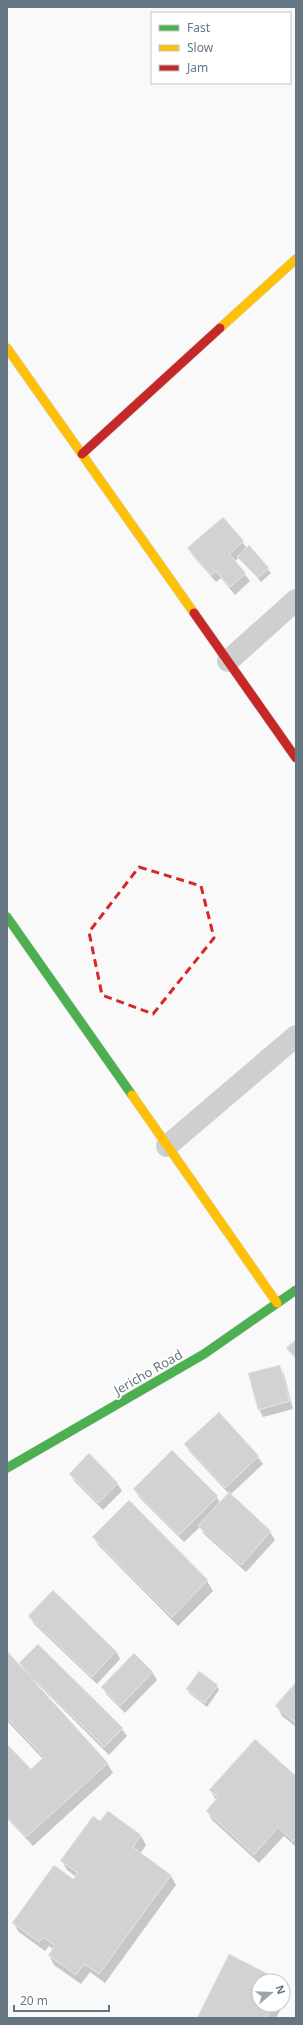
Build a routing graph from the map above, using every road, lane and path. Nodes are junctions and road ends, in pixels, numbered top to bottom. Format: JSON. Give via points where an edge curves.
{"nodes":[{"id":1,"x":296,"y":259,"type":"edge"},
{"id":2,"x":7,"y":348,"type":"edge"},
{"id":3,"x":82,"y":454,"type":"junction"},
{"id":4,"x":296,"y":600,"type":"edge"},
{"id":5,"x":228,"y":661,"type":"junction"},
{"id":6,"x":296,"y":758,"type":"edge"},
{"id":7,"x":7,"y":917,"type":"edge"},
{"id":8,"x":296,"y":1036,"type":"edge"},
{"id":9,"x":167,"y":1146,"type":"junction"},
{"id":10,"x":296,"y":1290,"type":"edge"},
{"id":11,"x":277,"y":1303,"type":"junction"},
{"id":12,"x":7,"y":1468,"type":"edge"}],
"edges":[{"from":1,"to":3,"type":"street"},
{"from":2,"to":3,"type":"street"},
{"from":3,"to":5,"type":"street"},
{"from":4,"to":5,"type":"street"},
{"from":5,"to":6,"type":"street"},
{"from":7,"to":9,"type":"street"},
{"from":8,"to":9,"type":"street"},
{"from":9,"to":11,"type":"street"},
{"from":10,"to":11,"type":"street","name":"Jericho Road"},
{"from":11,"to":12,"type":"street","name":"Jericho Road","via":[[204,1354]]}]}
